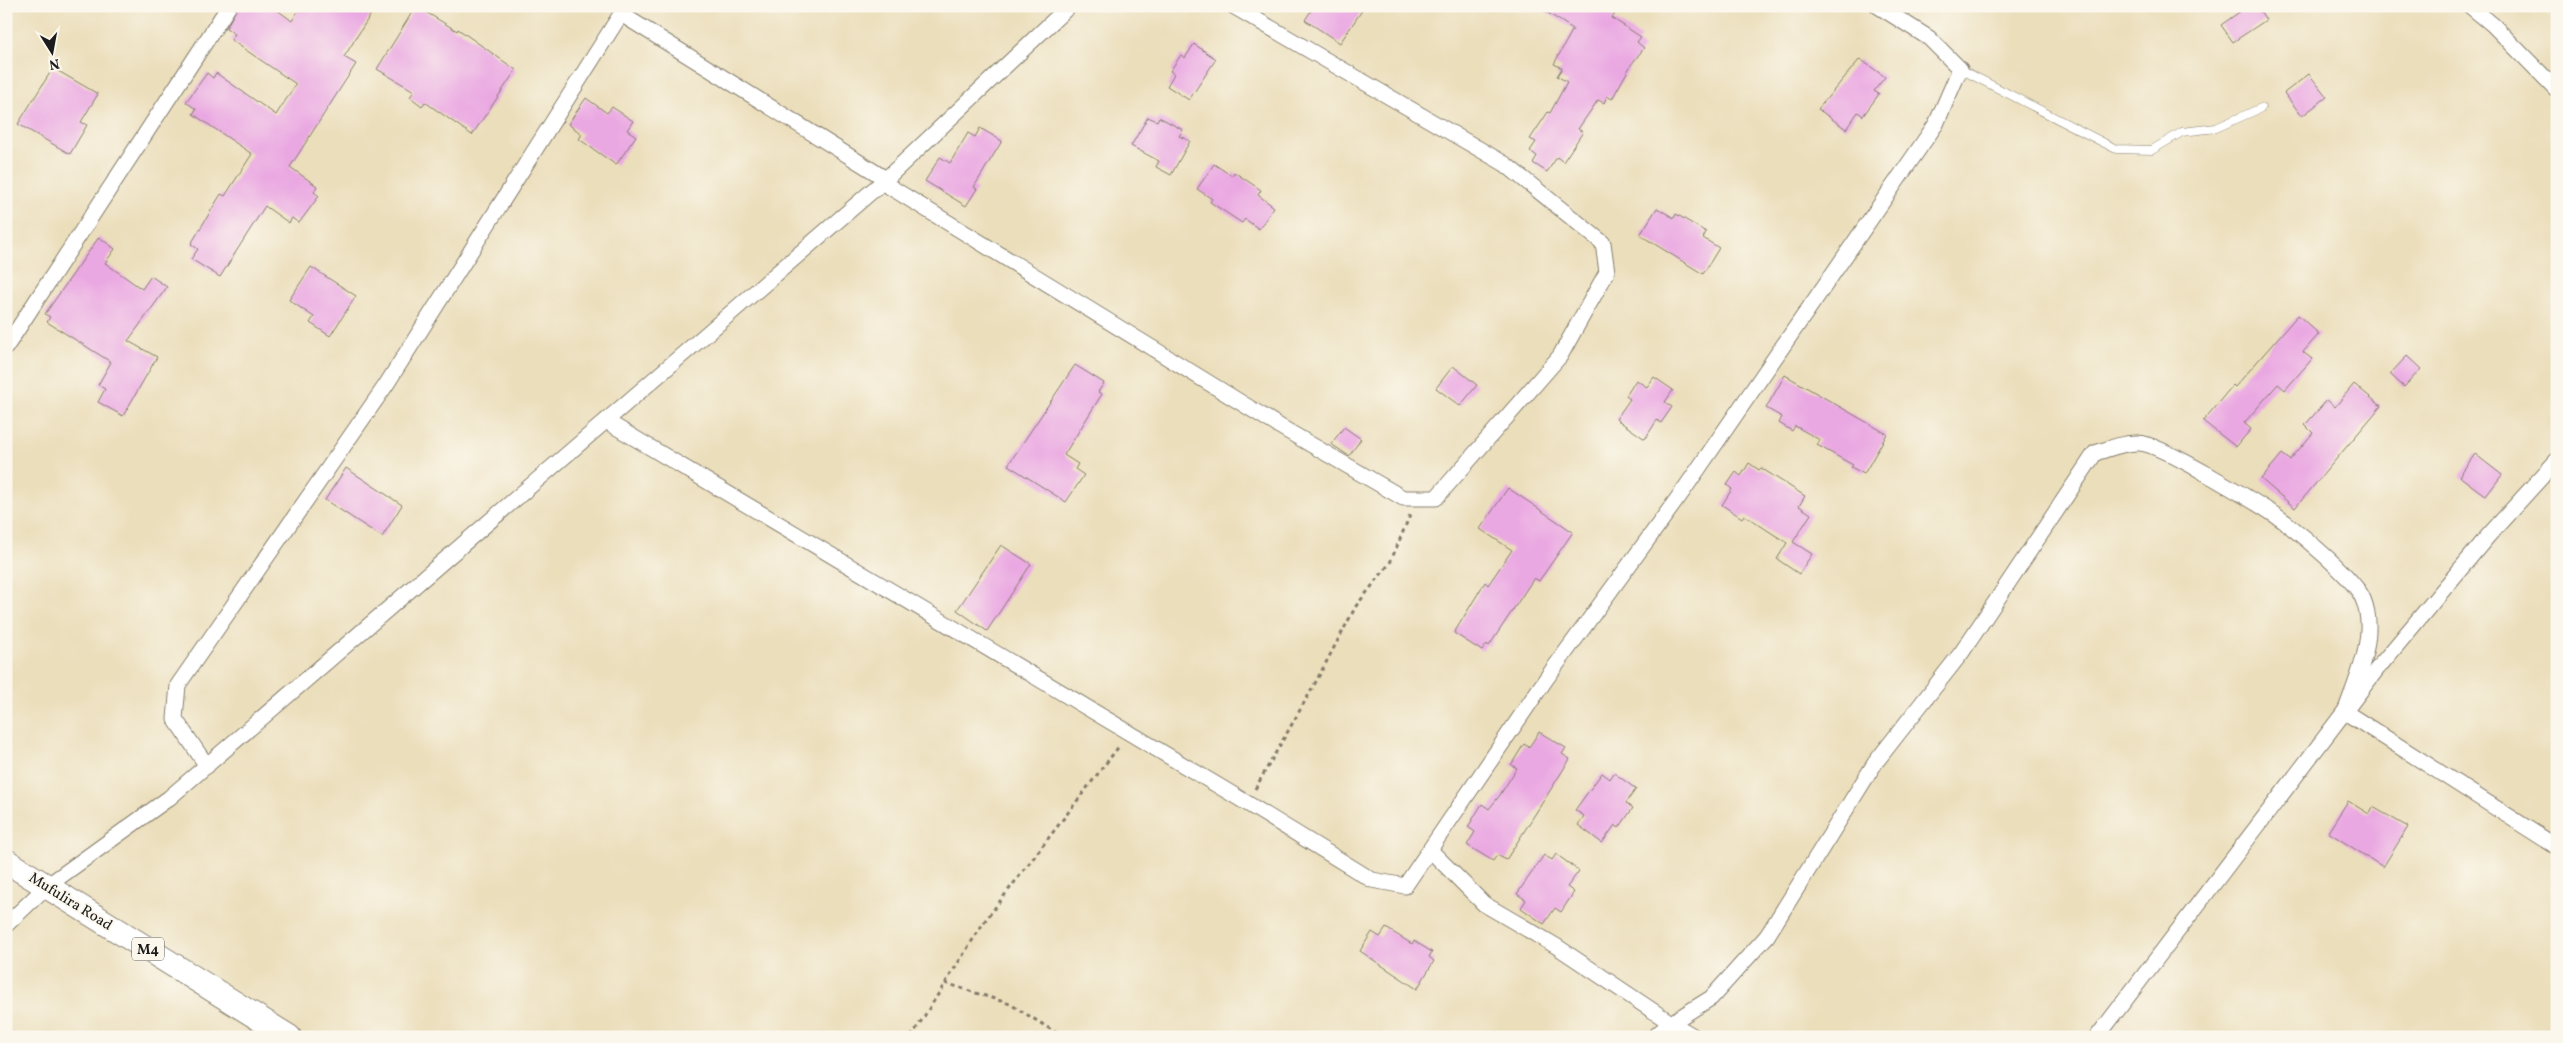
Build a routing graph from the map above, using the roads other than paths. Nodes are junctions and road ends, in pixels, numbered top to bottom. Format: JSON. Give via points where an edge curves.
{"nodes":[{"id":1,"x":229,"y":6,"type":"edge"},
{"id":2,"x":1069,"y":6,"type":"edge"},
{"id":3,"x":1233,"y":6,"type":"edge"},
{"id":4,"x":1878,"y":6,"type":"edge"},
{"id":5,"x":2470,"y":6,"type":"edge"},
{"id":6,"x":623,"y":10,"type":"edge"},
{"id":7,"x":1960,"y":69,"type":"junction"},
{"id":8,"x":2557,"y":90,"type":"edge"},
{"id":9,"x":2261,"y":108,"type":"dead end"},
{"id":10,"x":884,"y":181,"type":"junction"},
{"id":11,"x":6,"y":347,"type":"edge"},
{"id":12,"x":606,"y":421,"type":"junction"},
{"id":13,"x":2557,"y":460,"type":"edge"},
{"id":14,"x":2345,"y":712,"type":"junction"},
{"id":15,"x":206,"y":766,"type":"junction"},
{"id":16,"x":2557,"y":847,"type":"edge"},
{"id":17,"x":1430,"y":850,"type":"junction"},
{"id":18,"x":6,"y":861,"type":"edge"},
{"id":19,"x":47,"y":886,"type":"junction"},
{"id":20,"x":6,"y":925,"type":"edge"},
{"id":21,"x":1671,"y":1023,"type":"junction"},
{"id":22,"x":282,"y":1035,"type":"edge"},
{"id":23,"x":1654,"y":1037,"type":"edge"},
{"id":24,"x":1695,"y":1037,"type":"edge"},
{"id":25,"x":2097,"y":1037,"type":"edge"}],
"edges":[{"from":1,"to":11,"type":"street"},
{"from":2,"to":10,"type":"street"},
{"from":3,"to":10,"type":"street","via":[[1505,164],[1602,243],[1607,272],[1560,356],[1436,498],[1403,498],[1279,426]]},
{"from":4,"to":7,"type":"street","via":[[1929,38]]},
{"from":5,"to":8,"type":"street"},
{"from":6,"to":10,"type":"street"},
{"from":6,"to":15,"type":"street","via":[[386,384],[178,685],[175,719]]},
{"from":7,"to":9,"type":"lane","via":[[2116,149],[2152,150],[2182,132],[2216,128]]},
{"from":7,"to":17,"type":"street","via":[[1936,124],[1683,491],[1546,679]]},
{"from":10,"to":12,"type":"street"},
{"from":12,"to":15,"type":"street"},
{"from":12,"to":17,"type":"street","via":[[1130,732],[1372,880],[1406,886]]},
{"from":13,"to":14,"type":"street","via":[[2407,633]]},
{"from":14,"to":16,"type":"street"},
{"from":14,"to":21,"type":"street","via":[[2364,656],[2369,621],[2363,598],[2346,576],[2285,522],[2170,453],[2140,442],[2095,453],[1962,652],[1875,763],[1767,936],[1711,998]]},
{"from":14,"to":25,"type":"street"},
{"from":15,"to":19,"type":"street","via":[[169,798]]},
{"from":17,"to":21,"type":"street","via":[[1484,904],[1556,946]]},
{"from":18,"to":19,"type":"main road","name":"Mufulira Road","number":"M4"},
{"from":19,"to":20,"type":"street"},
{"from":19,"to":22,"type":"main road","name":"Mufulira Road","number":"M4"},
{"from":21,"to":23,"type":"street"},
{"from":21,"to":24,"type":"street"}]}
